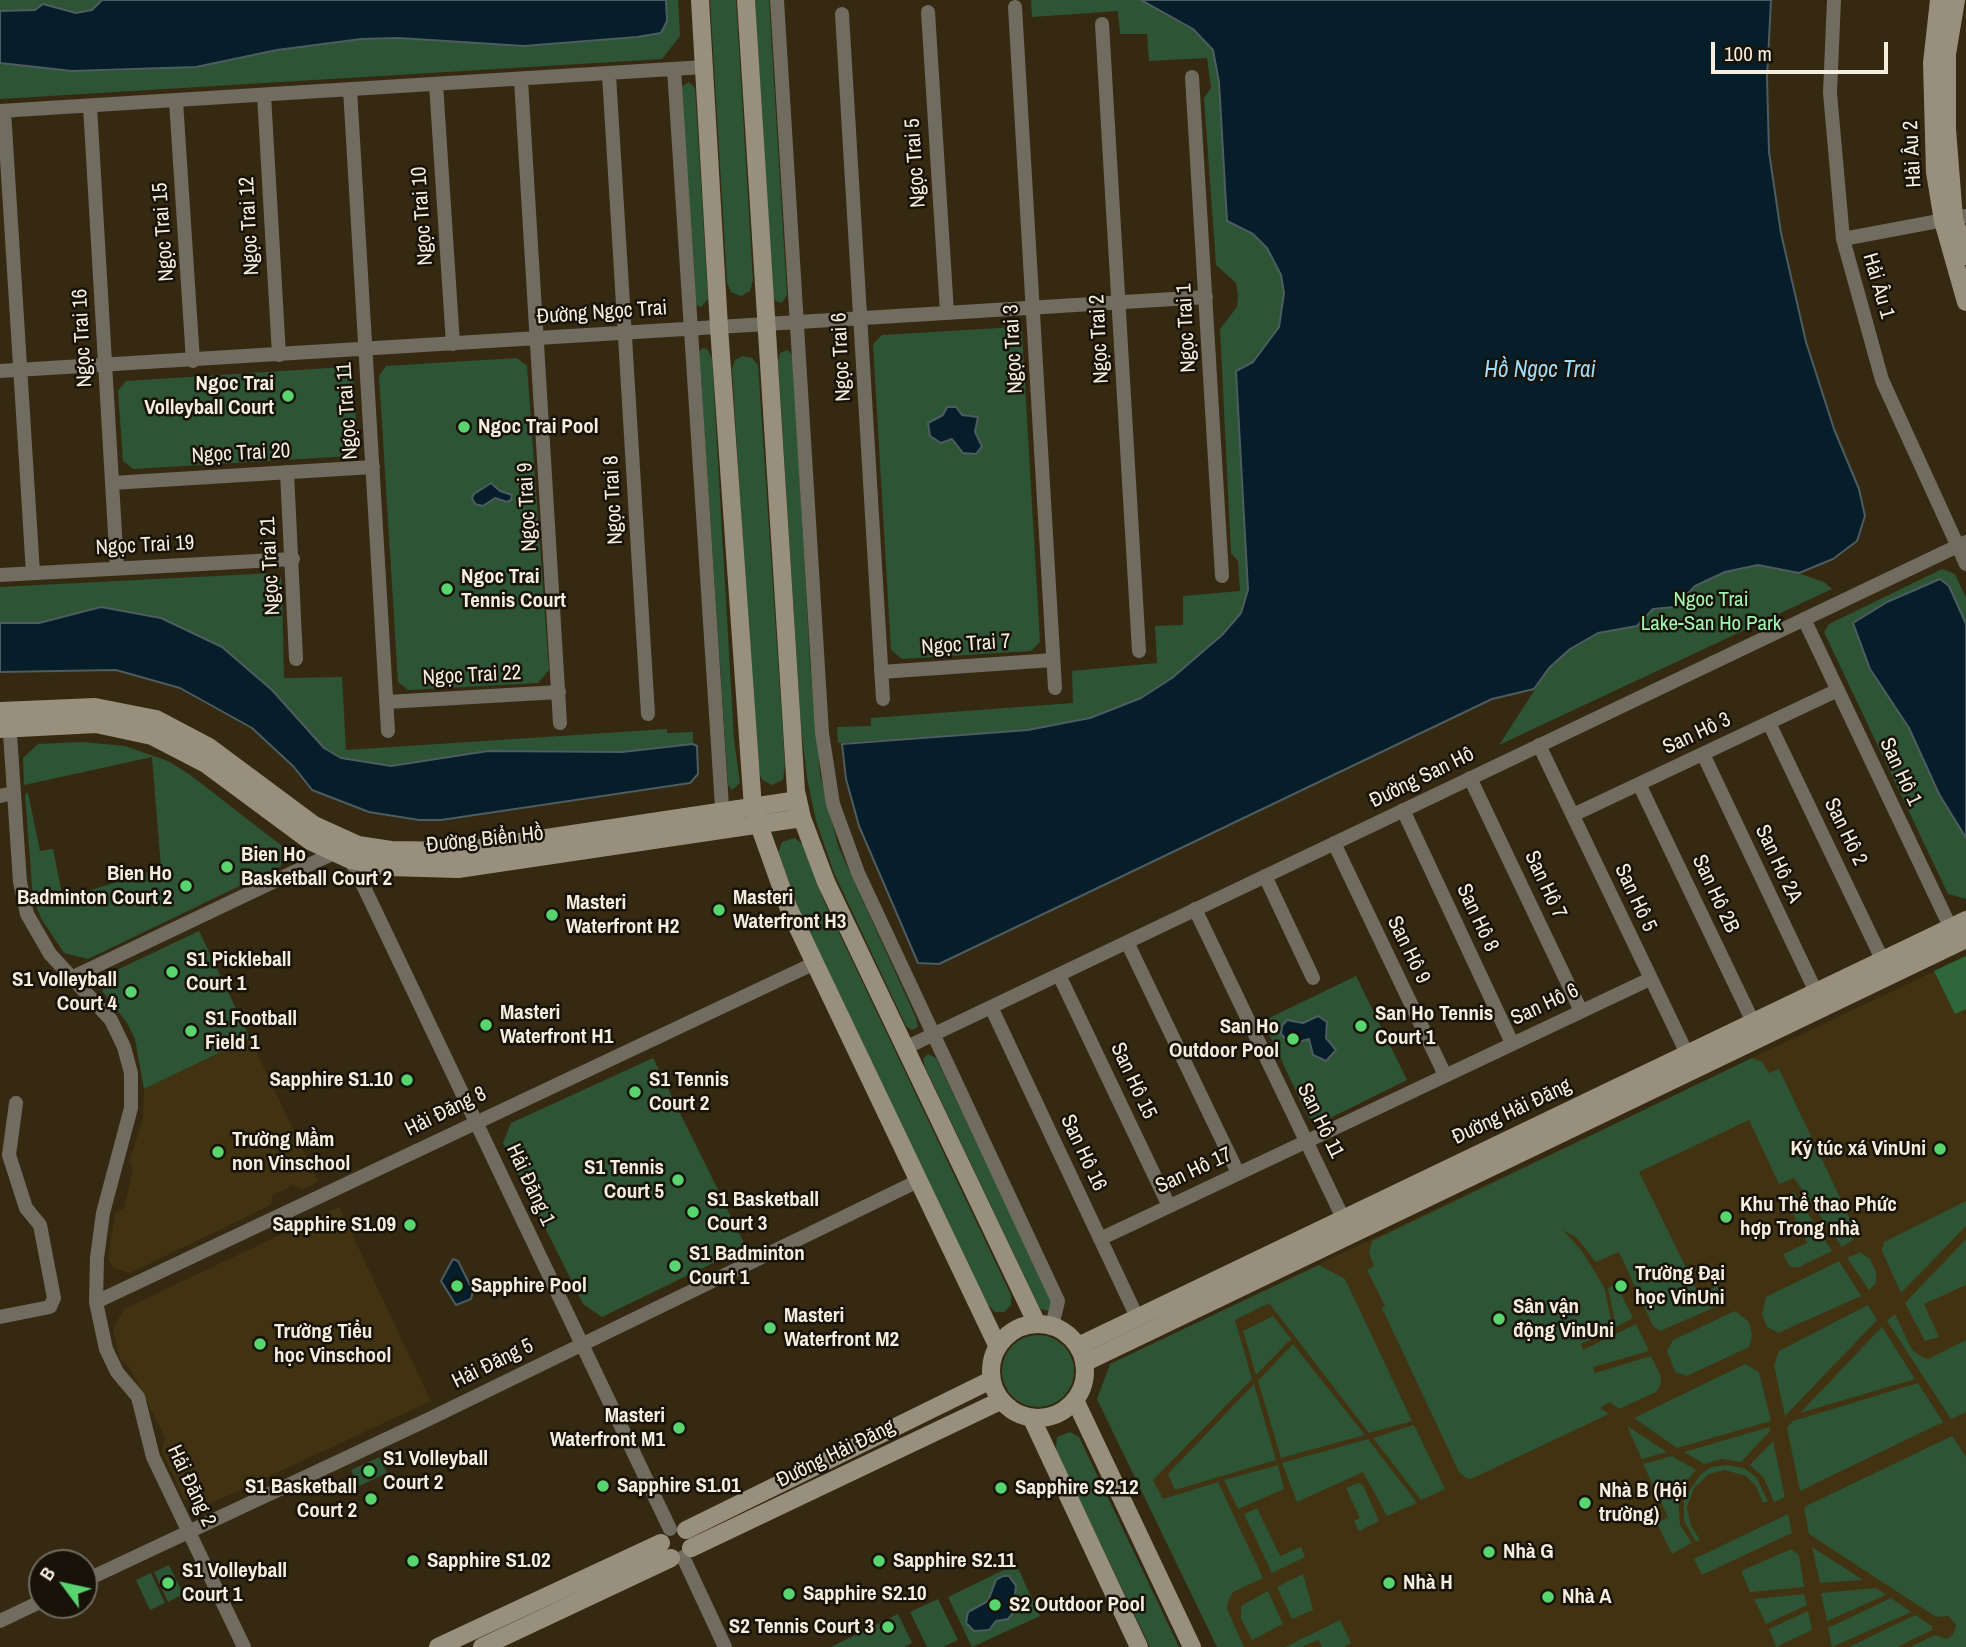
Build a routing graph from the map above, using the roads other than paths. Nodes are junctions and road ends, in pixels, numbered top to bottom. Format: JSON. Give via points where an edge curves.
{"nodes":[{"id":1,"x":700,"y":0,"type":"edge"},
{"id":2,"x":746,"y":0,"type":"edge"},
{"id":3,"x":777,"y":0,"type":"edge"},
{"id":4,"x":1834,"y":0,"type":"edge"},
{"id":5,"x":1939,"y":0,"type":"edge"},
{"id":6,"x":1956,"y":0,"type":"edge"},
{"id":7,"x":1014,"y":7,"type":"dead end"},
{"id":8,"x":928,"y":12,"type":"dead end"},
{"id":9,"x":842,"y":14,"type":"dead end"},
{"id":10,"x":1102,"y":24,"type":"dead end"},
{"id":11,"x":704,"y":67,"type":"junction"},
{"id":12,"x":674,"y":69,"type":"junction"},
{"id":13,"x":609,"y":75,"type":"junction"},
{"id":14,"x":1192,"y":77,"type":"dead end"},
{"id":15,"x":522,"y":80,"type":"junction"},
{"id":16,"x":436,"y":84,"type":"junction"},
{"id":17,"x":350,"y":89,"type":"junction"},
{"id":18,"x":264,"y":95,"type":"junction"},
{"id":19,"x":176,"y":101,"type":"junction"},
{"id":20,"x":90,"y":106,"type":"junction"},
{"id":21,"x":2,"y":111,"type":"edge"},
{"id":22,"x":1954,"y":219,"type":"edge"},
{"id":23,"x":1843,"y":239,"type":"junction"},
{"id":24,"x":1966,"y":256,"type":"edge"},
{"id":25,"x":1206,"y":298,"type":"junction"},
{"id":26,"x":1119,"y":302,"type":"junction"},
{"id":27,"x":1966,"y":302,"type":"edge"},
{"id":28,"x":1032,"y":306,"type":"junction"},
{"id":29,"x":947,"y":312,"type":"junction"},
{"id":30,"x":860,"y":318,"type":"junction"},
{"id":31,"x":798,"y":322,"type":"junction"},
{"id":32,"x":764,"y":324,"type":"junction"},
{"id":33,"x":719,"y":327,"type":"junction"},
{"id":34,"x":689,"y":329,"type":"junction"},
{"id":35,"x":625,"y":332,"type":"junction"},
{"id":36,"x":538,"y":339,"type":"junction"},
{"id":37,"x":453,"y":344,"type":"junction"},
{"id":38,"x":365,"y":351,"type":"junction"},
{"id":39,"x":279,"y":355,"type":"junction"},
{"id":40,"x":193,"y":361,"type":"junction"},
{"id":41,"x":106,"y":366,"type":"junction"},
{"id":42,"x":19,"y":370,"type":"junction"},
{"id":43,"x":0,"y":371,"type":"edge"},
{"id":44,"x":373,"y":467,"type":"junction"},
{"id":45,"x":287,"y":472,"type":"junction"},
{"id":46,"x":112,"y":483,"type":"junction"},
{"id":47,"x":1962,"y":544,"type":"edge"},
{"id":48,"x":293,"y":559,"type":"junction"},
{"id":49,"x":1966,"y":564,"type":"edge"},
{"id":50,"x":117,"y":568,"type":"junction"},
{"id":51,"x":33,"y":573,"type":"junction"},
{"id":52,"x":0,"y":575,"type":"edge"},
{"id":53,"x":1222,"y":576,"type":"dead end"},
{"id":54,"x":1804,"y":619,"type":"junction"},
{"id":55,"x":1139,"y":651,"type":"dead end"},
{"id":56,"x":296,"y":659,"type":"dead end"},
{"id":57,"x":1053,"y":660,"type":"junction"},
{"id":58,"x":881,"y":672,"type":"junction"},
{"id":59,"x":1055,"y":688,"type":"dead end"},
{"id":60,"x":1838,"y":690,"type":"junction"},
{"id":61,"x":559,"y":692,"type":"junction"},
{"id":62,"x":883,"y":699,"type":"dead end"},
{"id":63,"x":387,"y":702,"type":"junction"},
{"id":64,"x":648,"y":714,"type":"dead end"},
{"id":65,"x":5,"y":719,"type":"edge"},
{"id":66,"x":560,"y":723,"type":"dead end"},
{"id":67,"x":1769,"y":723,"type":"junction"},
{"id":68,"x":388,"y":731,"type":"dead end"},
{"id":69,"x":1539,"y":745,"type":"junction"},
{"id":70,"x":1703,"y":754,"type":"junction"},
{"id":71,"x":1470,"y":778,"type":"junction"},
{"id":72,"x":1639,"y":784,"type":"junction"},
{"id":73,"x":7,"y":795,"type":"edge"},
{"id":74,"x":800,"y":809,"type":"junction"},
{"id":75,"x":1403,"y":810,"type":"junction"},
{"id":76,"x":1573,"y":815,"type":"junction"},
{"id":77,"x":755,"y":816,"type":"junction"},
{"id":78,"x":723,"y":821,"type":"junction"},
{"id":79,"x":1334,"y":843,"type":"junction"},
{"id":80,"x":346,"y":849,"type":"junction"},
{"id":81,"x":1265,"y":876,"type":"junction"},
{"id":82,"x":1195,"y":909,"type":"junction"},
{"id":83,"x":1960,"y":932,"type":"edge"},
{"id":84,"x":1127,"y":942,"type":"junction"},
{"id":85,"x":1882,"y":959,"type":"junction"},
{"id":86,"x":815,"y":963,"type":"junction"},
{"id":87,"x":1059,"y":975,"type":"junction"},
{"id":88,"x":73,"y":977,"type":"junction"},
{"id":89,"x":1313,"y":978,"type":"dead end"},
{"id":90,"x":1650,"y":979,"type":"junction"},
{"id":91,"x":1816,"y":992,"type":"junction"},
{"id":92,"x":991,"y":1007,"type":"junction"},
{"id":93,"x":1581,"y":1011,"type":"junction"},
{"id":94,"x":1753,"y":1022,"type":"junction"},
{"id":95,"x":932,"y":1035,"type":"junction"},
{"id":96,"x":1512,"y":1043,"type":"junction"},
{"id":97,"x":905,"y":1048,"type":"junction"},
{"id":98,"x":1691,"y":1061,"type":"junction"},
{"id":99,"x":1445,"y":1075,"type":"junction"},
{"id":100,"x":16,"y":1103,"type":"dead end"},
{"id":101,"x":476,"y":1120,"type":"junction"},
{"id":102,"x":1307,"y":1142,"type":"junction"},
{"id":103,"x":5,"y":1155,"type":"edge"},
{"id":104,"x":1238,"y":1173,"type":"junction"},
{"id":105,"x":918,"y":1181,"type":"junction"},
{"id":106,"x":1169,"y":1206,"type":"junction"},
{"id":107,"x":1342,"y":1216,"type":"junction"},
{"id":108,"x":1324,"y":1225,"type":"junction"},
{"id":109,"x":1100,"y":1239,"type":"junction"},
{"id":110,"x":1337,"y":1239,"type":"junction"},
{"id":111,"x":96,"y":1302,"type":"junction"},
{"id":112,"x":0,"y":1317,"type":"edge"},
{"id":113,"x":1137,"y":1317,"type":"junction"},
{"id":114,"x":1044,"y":1325,"type":"junction"},
{"id":115,"x":582,"y":1343,"type":"junction"},
{"id":116,"x":998,"y":1347,"type":"junction"},
{"id":117,"x":1081,"y":1354,"type":"junction"},
{"id":118,"x":991,"y":1380,"type":"junction"},
{"id":119,"x":1075,"y":1400,"type":"junction"},
{"id":120,"x":1000,"y":1401,"type":"junction"},
{"id":121,"x":1032,"y":1419,"type":"junction"},
{"id":122,"x":189,"y":1531,"type":"junction"},
{"id":123,"x":677,"y":1544,"type":"junction"},
{"id":124,"x":98,"y":1574,"type":"edge"},
{"id":125,"x":28,"y":1608,"type":"edge"},
{"id":126,"x":0,"y":1621,"type":"edge"},
{"id":127,"x":244,"y":1647,"type":"edge"},
{"id":128,"x":438,"y":1647,"type":"edge"},
{"id":129,"x":482,"y":1647,"type":"edge"},
{"id":130,"x":725,"y":1647,"type":"edge"},
{"id":131,"x":1139,"y":1647,"type":"edge"},
{"id":132,"x":1192,"y":1647,"type":"edge"}],
"edges":[{"from":1,"to":11,"type":"street"},
{"from":2,"to":32,"type":"street"},
{"from":3,"to":31,"type":"street"},
{"from":4,"to":23,"type":"street","name":"Hải Âu 1","via":[[1830,93]]},
{"from":5,"to":22,"type":"street","name":"Hải Âu 2","via":[[1932,63],[1935,172]]},
{"from":6,"to":22,"type":"street","name":"Hải Âu 2","via":[[1947,67]]},
{"from":7,"to":28,"type":"street","name":"Ngọc Trai 3"},
{"from":8,"to":29,"type":"street","name":"Ngọc Trai 5"},
{"from":9,"to":30,"type":"street","name":"Ngọc Trai 6"},
{"from":10,"to":26,"type":"street","name":"Ngọc Trai 2"},
{"from":11,"to":12,"type":"street"},
{"from":11,"to":33,"type":"street"},
{"from":12,"to":13,"type":"street"},
{"from":12,"to":34,"type":"street"},
{"from":13,"to":15,"type":"street"},
{"from":13,"to":35,"type":"street","name":"Ngọc Trai 8"},
{"from":14,"to":25,"type":"street","name":"Ngọc Trai 1"},
{"from":15,"to":16,"type":"street"},
{"from":15,"to":36,"type":"street","name":"Ngọc Trai 9"},
{"from":16,"to":17,"type":"street"},
{"from":16,"to":37,"type":"street","name":"Ngọc Trai 10"},
{"from":17,"to":18,"type":"street"},
{"from":17,"to":38,"type":"street","name":"Ngọc Trai 11"},
{"from":18,"to":19,"type":"street"},
{"from":18,"to":39,"type":"street","name":"Ngọc Trai 12"},
{"from":19,"to":20,"type":"street"},
{"from":19,"to":40,"type":"street","name":"Ngọc Trai 15"},
{"from":20,"to":21,"type":"street"},
{"from":20,"to":41,"type":"street","name":"Ngọc Trai 16"},
{"from":21,"to":42,"type":"street"},
{"from":22,"to":23,"type":"street"},
{"from":22,"to":24,"type":"street","name":"Hải Âu 2"},
{"from":22,"to":27,"type":"street","name":"Hải Âu 2"},
{"from":23,"to":47,"type":"street","name":"Hải Âu 1","via":[[1882,380]]},
{"from":25,"to":26,"type":"street","name":"Đường Ngọc Trai"},
{"from":25,"to":53,"type":"street","name":"Ngọc Trai 1"},
{"from":26,"to":28,"type":"street","name":"Đường Ngọc Trai"},
{"from":26,"to":55,"type":"street","name":"Ngọc Trai 2"},
{"from":28,"to":29,"type":"street","name":"Đường Ngọc Trai"},
{"from":28,"to":57,"type":"street","name":"Ngọc Trai 3"},
{"from":29,"to":30,"type":"street","name":"Đường Ngọc Trai"},
{"from":30,"to":31,"type":"street","name":"Đường Ngọc Trai"},
{"from":30,"to":58,"type":"street","name":"Ngọc Trai 6"},
{"from":31,"to":32,"type":"street","name":"Đường Ngọc Trai"},
{"from":31,"to":95,"type":"street","via":[[825,761],[833,804],[858,873]]},
{"from":32,"to":33,"type":"street","name":"Đường Ngọc Trai"},
{"from":32,"to":74,"type":"street","via":[[792,760]]},
{"from":33,"to":34,"type":"street","name":"Đường Ngọc Trai"},
{"from":33,"to":77,"type":"street"},
{"from":34,"to":35,"type":"street","name":"Đường Ngọc Trai"},
{"from":34,"to":78,"type":"street"},
{"from":35,"to":36,"type":"street","name":"Đường Ngọc Trai"},
{"from":35,"to":64,"type":"street","name":"Ngọc Trai 8"},
{"from":36,"to":37,"type":"street","name":"Đường Ngọc Trai"},
{"from":36,"to":61,"type":"street","name":"Ngọc Trai 9"},
{"from":37,"to":38,"type":"street","name":"Đường Ngọc Trai"},
{"from":38,"to":39,"type":"street","name":"Đường Ngọc Trai"},
{"from":38,"to":44,"type":"street","name":"Ngọc Trai 11"},
{"from":39,"to":40,"type":"street","name":"Đường Ngọc Trai"},
{"from":40,"to":41,"type":"street","name":"Đường Ngọc Trai"},
{"from":41,"to":42,"type":"street","name":"Đường Ngọc Trai"},
{"from":41,"to":46,"type":"street","name":"Ngọc Trai 16"},
{"from":42,"to":43,"type":"street","name":"Đường Ngọc Trai"},
{"from":42,"to":51,"type":"street"},
{"from":44,"to":45,"type":"street","name":"Ngọc Trai 20"},
{"from":44,"to":63,"type":"street","name":"Ngọc Trai 11"},
{"from":45,"to":46,"type":"street","name":"Ngọc Trai 20"},
{"from":45,"to":48,"type":"street","name":"Ngọc Trai 21"},
{"from":46,"to":50,"type":"street","name":"Ngọc Trai 16"},
{"from":47,"to":49,"type":"street","name":"Hải Âu 1"},
{"from":47,"to":54,"type":"street","name":"Đường San Hô"},
{"from":48,"to":50,"type":"street","name":"Ngọc Trai 19"},
{"from":48,"to":56,"type":"street","name":"Ngọc Trai 21"},
{"from":50,"to":51,"type":"street","name":"Ngọc Trai 19"},
{"from":51,"to":52,"type":"street","name":"Ngọc Trai 19"},
{"from":54,"to":60,"type":"street","name":"San Hô 1"},
{"from":54,"to":69,"type":"street","name":"Đường San Hô"},
{"from":57,"to":58,"type":"street","name":"Ngọc Trai 7"},
{"from":57,"to":59,"type":"street","name":"Ngọc Trai 3"},
{"from":58,"to":62,"type":"street","name":"Ngọc Trai 6"},
{"from":60,"to":67,"type":"street","name":"San Hô 3"},
{"from":60,"to":83,"type":"street","name":"San Hô 1"},
{"from":61,"to":63,"type":"street","name":"Ngọc Trai 22"},
{"from":61,"to":66,"type":"street","name":"Ngọc Trai 9"},
{"from":63,"to":68,"type":"street","name":"Ngọc Trai 11"},
{"from":65,"to":73,"type":"street","name":"Hải Đăng 2"},
{"from":65,"to":80,"type":"street","name":"Đường Biển Hồ","via":[[96,724],[152,736],[198,758],[292,830]]},
{"from":67,"to":70,"type":"street","name":"San Hô 3"},
{"from":67,"to":85,"type":"street","name":"San Hô 2"},
{"from":69,"to":71,"type":"street","name":"Đường San Hô"},
{"from":69,"to":76,"type":"street","name":"San Hô 5"},
{"from":70,"to":72,"type":"street","name":"San Hô 3"},
{"from":70,"to":91,"type":"street","name":"San Hô 2A"},
{"from":71,"to":75,"type":"street","name":"Đường San Hô"},
{"from":71,"to":93,"type":"street","name":"San Hô 7"},
{"from":72,"to":76,"type":"street","name":"San Hô 3"},
{"from":72,"to":94,"type":"street","name":"San Hô 2B"},
{"from":73,"to":88,"type":"street","name":"Hải Đăng 2","via":[[26,914],[41,943]]},
{"from":74,"to":77,"type":"street","name":"Đường Biển Hồ"},
{"from":74,"to":97,"type":"street","via":[[825,882]]},
{"from":75,"to":79,"type":"street","name":"Đường San Hô"},
{"from":75,"to":96,"type":"street","name":"San Hô 8"},
{"from":76,"to":90,"type":"street","name":"San Hô 5"},
{"from":77,"to":78,"type":"street","name":"Đường Biển Hồ"},
{"from":77,"to":86,"type":"street","via":[[789,909]]},
{"from":78,"to":80,"type":"street","name":"Đường Biển Hồ","via":[[458,869],[388,867]]},
{"from":79,"to":81,"type":"street","name":"Đường San Hô"},
{"from":79,"to":99,"type":"street","name":"San Hô 9"},
{"from":80,"to":88,"type":"street"},
{"from":80,"to":101,"type":"street","name":"Hải Đăng 1"},
{"from":81,"to":82,"type":"street","name":"Đường San Hô"},
{"from":81,"to":89,"type":"street"},
{"from":82,"to":84,"type":"street","name":"Đường San Hô"},
{"from":82,"to":102,"type":"street","name":"San Hô 11"},
{"from":83,"to":85,"type":"street","name":"Đường Hải Đăng"},
{"from":83,"to":98,"type":"street","name":"Đường Hải Đăng"},
{"from":84,"to":87,"type":"street","name":"Đường San Hô"},
{"from":84,"to":104,"type":"street"},
{"from":85,"to":91,"type":"street","name":"Đường Hải Đăng"},
{"from":86,"to":101,"type":"street","name":"Hải Đăng 8"},
{"from":86,"to":105,"type":"street"},
{"from":87,"to":92,"type":"street","name":"Đường San Hô"},
{"from":87,"to":106,"type":"street","name":"San Hô 15"},
{"from":88,"to":111,"type":"street","name":"Hải Đăng 2","via":[[116,1028],[132,1081],[128,1121],[101,1225]]},
{"from":90,"to":93,"type":"street","name":"San Hô 6"},
{"from":90,"to":98,"type":"street","name":"San Hô 5"},
{"from":91,"to":94,"type":"street","name":"Đường Hải Đăng"},
{"from":92,"to":95,"type":"street","name":"Đường San Hô"},
{"from":92,"to":109,"type":"street","name":"San Hô 16"},
{"from":93,"to":96,"type":"street","name":"San Hô 6"},
{"from":94,"to":98,"type":"street","name":"Đường Hải Đăng"},
{"from":95,"to":97,"type":"street","name":"Đường San Hô"},
{"from":95,"to":114,"type":"street","via":[[1058,1301]]},
{"from":96,"to":99,"type":"street","name":"San Hô 6"},
{"from":97,"to":114,"type":"street"},
{"from":98,"to":107,"type":"street","name":"Đường Hải Đăng"},
{"from":98,"to":110,"type":"street","name":"Đường Hải Đăng"},
{"from":99,"to":102,"type":"street","name":"San Hô 6"},
{"from":100,"to":103,"type":"street"},
{"from":101,"to":111,"type":"street","name":"Hải Đăng 8"},
{"from":101,"to":115,"type":"street","name":"Hải Đăng 1"},
{"from":102,"to":104,"type":"street","name":"San Hô 17"},
{"from":102,"to":107,"type":"street","name":"San Hô 11"},
{"from":103,"to":112,"type":"street","via":[[26,1208],[40,1225],[53,1294],[50,1307]]},
{"from":104,"to":106,"type":"street","name":"San Hô 17"},
{"from":105,"to":115,"type":"street","name":"Hải Đăng 5"},
{"from":105,"to":116,"type":"street"},
{"from":106,"to":109,"type":"street","name":"San Hô 17"},
{"from":107,"to":108,"type":"street","name":"Đường Hải Đăng"},
{"from":107,"to":110,"type":"street"},
{"from":108,"to":110,"type":"street"},
{"from":108,"to":113,"type":"street","name":"Đường Hải Đăng"},
{"from":109,"to":113,"type":"street","name":"San Hô 16"},
{"from":110,"to":117,"type":"street","name":"Đường Hải Đăng"},
{"from":111,"to":122,"type":"street","name":"Hải Đăng 2","via":[[110,1362],[138,1397],[153,1457]]},
{"from":113,"to":117,"type":"street","name":"Đường Hải Đăng"},
{"from":114,"to":116,"type":"street","via":[[1018,1328]]},
{"from":114,"to":117,"type":"street","via":[[1063,1331]]},
{"from":115,"to":122,"type":"street","name":"Hải Đăng 5"},
{"from":115,"to":123,"type":"street","name":"Hải Đăng 1"},
{"from":116,"to":118,"type":"street","via":[[990,1367]]},
{"from":117,"to":119,"type":"street","via":[[1085,1376]]},
{"from":118,"to":120,"type":"street"},
{"from":118,"to":123,"type":"street","name":"Đường Hải Đăng"},
{"from":119,"to":121,"type":"street","via":[[1064,1411]]},
{"from":119,"to":132,"type":"street"},
{"from":120,"to":121,"type":"street"},
{"from":120,"to":123,"type":"street","name":"Đường Hải Đăng"},
{"from":121,"to":131,"type":"street"},
{"from":122,"to":124,"type":"street","name":"Hải Đăng 5"},
{"from":122,"to":127,"type":"street","name":"Hải Đăng 2"},
{"from":123,"to":128,"type":"street","name":"Đường Hải Đăng"},
{"from":123,"to":129,"type":"street","name":"Đường Hải Đăng"},
{"from":123,"to":130,"type":"street","name":"Hải Đăng 1"},
{"from":125,"to":126,"type":"street"}]}
